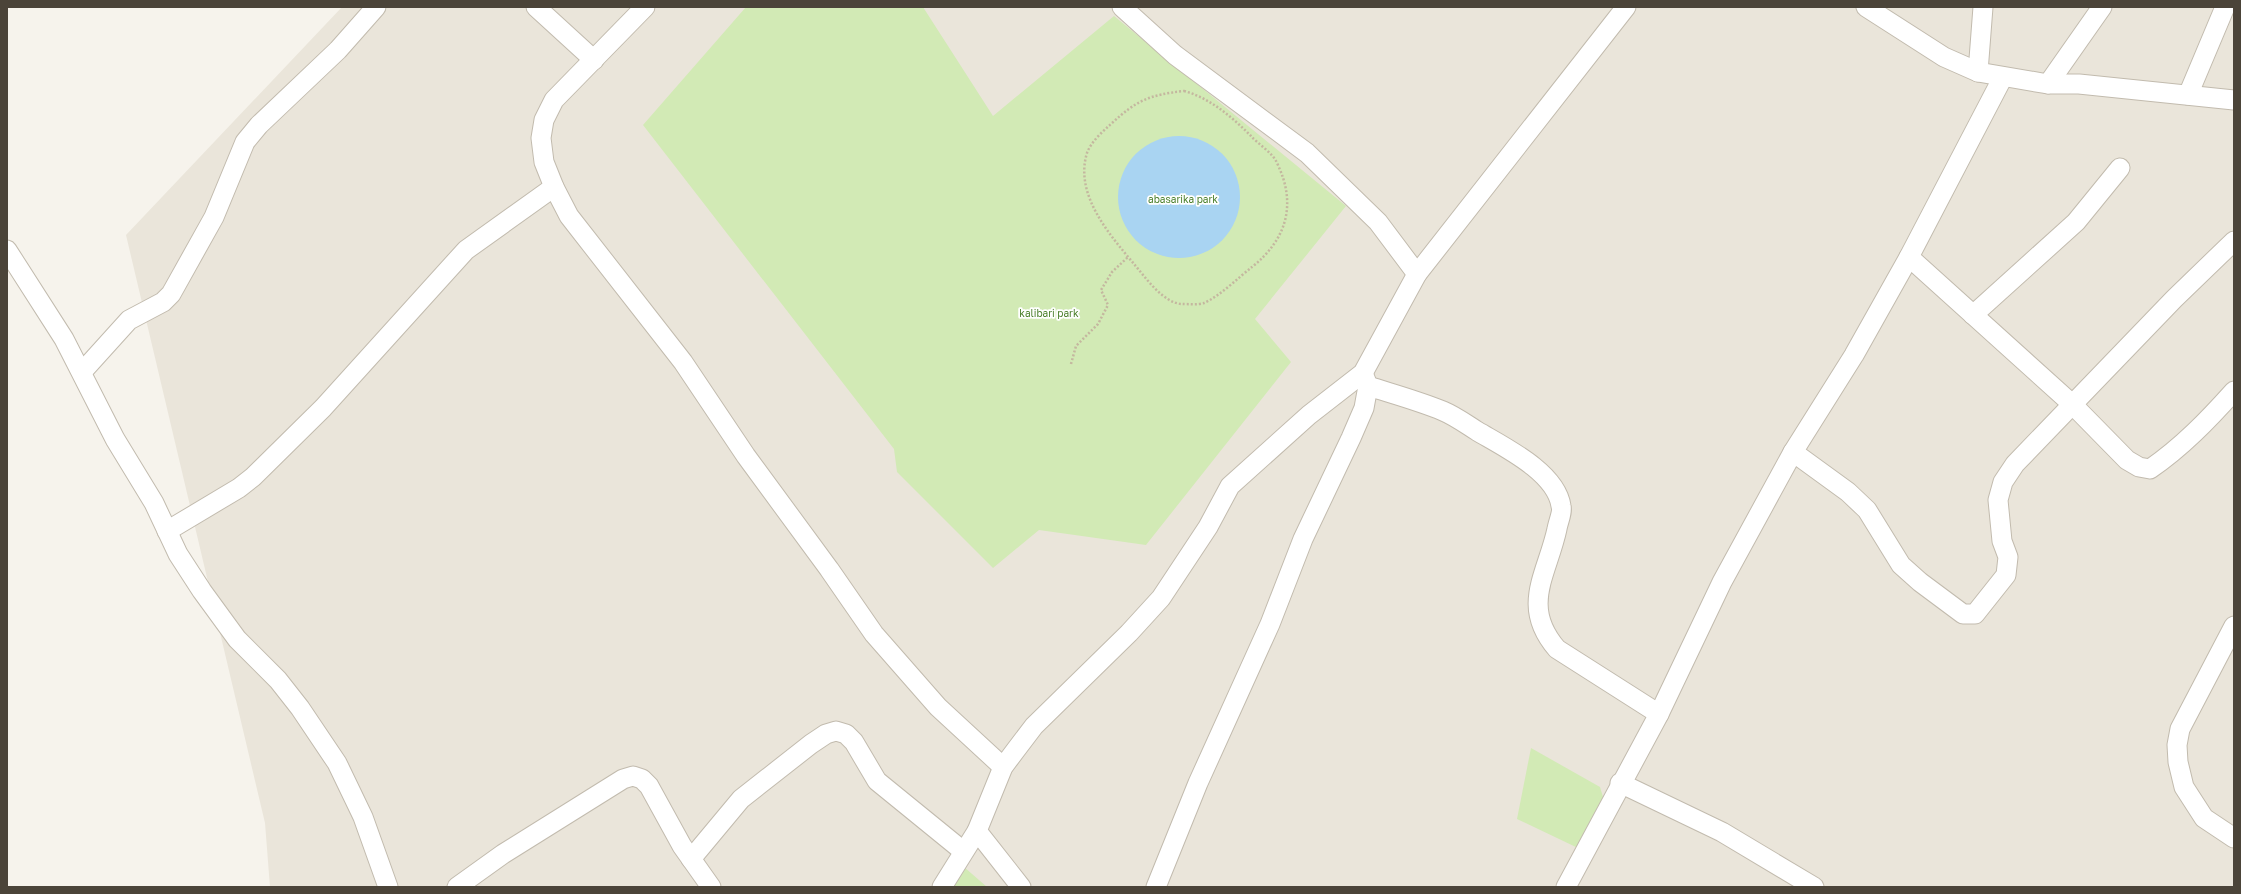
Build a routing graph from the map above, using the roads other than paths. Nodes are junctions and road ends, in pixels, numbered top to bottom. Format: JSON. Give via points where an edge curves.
{"nodes":[{"id":1,"x":376,"y":7,"type":"edge"},
{"id":2,"x":536,"y":7,"type":"edge"},
{"id":3,"x":645,"y":7,"type":"edge"},
{"id":4,"x":1122,"y":7,"type":"edge"},
{"id":5,"x":1626,"y":7,"type":"edge"},
{"id":6,"x":1866,"y":7,"type":"edge"},
{"id":7,"x":1983,"y":7,"type":"edge"},
{"id":8,"x":2102,"y":7,"type":"edge"},
{"id":9,"x":2225,"y":7,"type":"edge"},
{"id":10,"x":594,"y":60,"type":"junction"},
{"id":11,"x":1978,"y":72,"type":"junction"},
{"id":12,"x":2003,"y":77,"type":"junction"},
{"id":13,"x":2048,"y":84,"type":"junction"},
{"id":14,"x":2188,"y":95,"type":"junction"},
{"id":15,"x":2234,"y":100,"type":"edge"},
{"id":16,"x":2120,"y":168,"type":"dead end"},
{"id":17,"x":554,"y":187,"type":"junction"},
{"id":18,"x":2234,"y":241,"type":"edge"},
{"id":19,"x":7,"y":250,"type":"edge"},
{"id":20,"x":1909,"y":257,"type":"junction"},
{"id":21,"x":1417,"y":274,"type":"junction"},
{"id":22,"x":1973,"y":315,"type":"junction"},
{"id":23,"x":82,"y":372,"type":"junction"},
{"id":24,"x":1366,"y":379,"type":"junction"},
{"id":25,"x":2234,"y":392,"type":"edge"},
{"id":26,"x":2072,"y":404,"type":"junction"},
{"id":27,"x":1793,"y":452,"type":"junction"},
{"id":28,"x":167,"y":531,"type":"junction"},
{"id":29,"x":2234,"y":626,"type":"edge"},
{"id":30,"x":1659,"y":714,"type":"junction"},
{"id":31,"x":1003,"y":767,"type":"junction"},
{"id":32,"x":1620,"y":783,"type":"junction"},
{"id":33,"x":977,"y":831,"type":"junction"},
{"id":34,"x":2234,"y":838,"type":"edge"},
{"id":35,"x":963,"y":851,"type":"junction"},
{"id":36,"x":691,"y":859,"type":"junction"},
{"id":37,"x":388,"y":887,"type":"edge"},
{"id":38,"x":457,"y":887,"type":"edge"},
{"id":39,"x":711,"y":887,"type":"edge"},
{"id":40,"x":942,"y":887,"type":"edge"},
{"id":41,"x":1021,"y":887,"type":"edge"},
{"id":42,"x":1156,"y":887,"type":"edge"},
{"id":43,"x":1566,"y":887,"type":"edge"},
{"id":44,"x":1814,"y":887,"type":"edge"}],
"edges":[{"from":1,"to":23,"type":"street","via":[[338,50],[259,125],[245,142],[214,217],[171,294],[163,302],[129,320]]},
{"from":2,"to":10,"type":"street"},
{"from":3,"to":10,"type":"street"},
{"from":4,"to":21,"type":"street","via":[[1175,55],[1307,153],[1378,222]]},
{"from":5,"to":21,"type":"street"},
{"from":6,"to":11,"type":"street","via":[[1944,57]]},
{"from":7,"to":11,"type":"street"},
{"from":8,"to":13,"type":"street"},
{"from":9,"to":14,"type":"street"},
{"from":10,"to":17,"type":"street","via":[[554,100],[544,120],[541,138],[544,162]]},
{"from":11,"to":12,"type":"street"},
{"from":12,"to":13,"type":"street"},
{"from":12,"to":20,"type":"street"},
{"from":13,"to":14,"type":"street","via":[[2079,84]]},
{"from":14,"to":15,"type":"street"},
{"from":16,"to":22,"type":"street","via":[[2076,222]]},
{"from":17,"to":28,"type":"street","via":[[466,250],[323,408],[253,477]]},
{"from":17,"to":31,"type":"street","via":[[568,216],[683,362],[746,456],[874,634],[938,707]]},
{"from":18,"to":26,"type":"street"},
{"from":19,"to":23,"type":"street"},
{"from":20,"to":22,"type":"street"},
{"from":20,"to":27,"type":"street","via":[[1854,355]]},
{"from":21,"to":24,"type":"street"},
{"from":22,"to":26,"type":"street"},
{"from":23,"to":28,"type":"street","via":[[115,439],[154,503]]},
{"from":24,"to":30,"type":"street","via":[[1444,411],[1518,455],[1548,480],[1557,492],[1562,507],[1551,553],[1539,583],[1537,602],[1541,622],[1549,639],[1557,649]]},
{"from":24,"to":31,"type":"street","via":[[1309,415],[1230,486],[1208,527],[1161,598],[1034,726]]},
{"from":24,"to":42,"type":"street","via":[[1364,408],[1303,539],[1270,624],[1198,783]]},
{"from":25,"to":26,"type":"street","via":[[2192,437],[2150,469],[2139,467],[2127,460]]},
{"from":26,"to":27,"type":"street","via":[[2015,464],[2003,482],[1998,500],[2002,541],[2008,556],[2006,575],[1975,614],[1963,614],[1920,582],[1901,565],[1867,510],[1848,492]]},
{"from":27,"to":30,"type":"street","via":[[1722,582]]},
{"from":28,"to":37,"type":"street","via":[[178,554],[202,591],[238,639],[278,680],[337,763],[363,817]]},
{"from":29,"to":34,"type":"street","via":[[2180,729],[2177,745],[2184,787],[2204,818]]},
{"from":30,"to":32,"type":"street"},
{"from":31,"to":33,"type":"street"},
{"from":32,"to":43,"type":"street"},
{"from":32,"to":44,"type":"street","via":[[1722,832]]},
{"from":33,"to":35,"type":"street"},
{"from":33,"to":41,"type":"street"},
{"from":35,"to":36,"type":"street","via":[[877,781],[854,742],[846,734],[836,731],[811,744],[741,799]]},
{"from":35,"to":40,"type":"street"},
{"from":36,"to":38,"type":"street","via":[[649,786],[633,776],[623,779],[503,854]]},
{"from":36,"to":39,"type":"street"}]}
